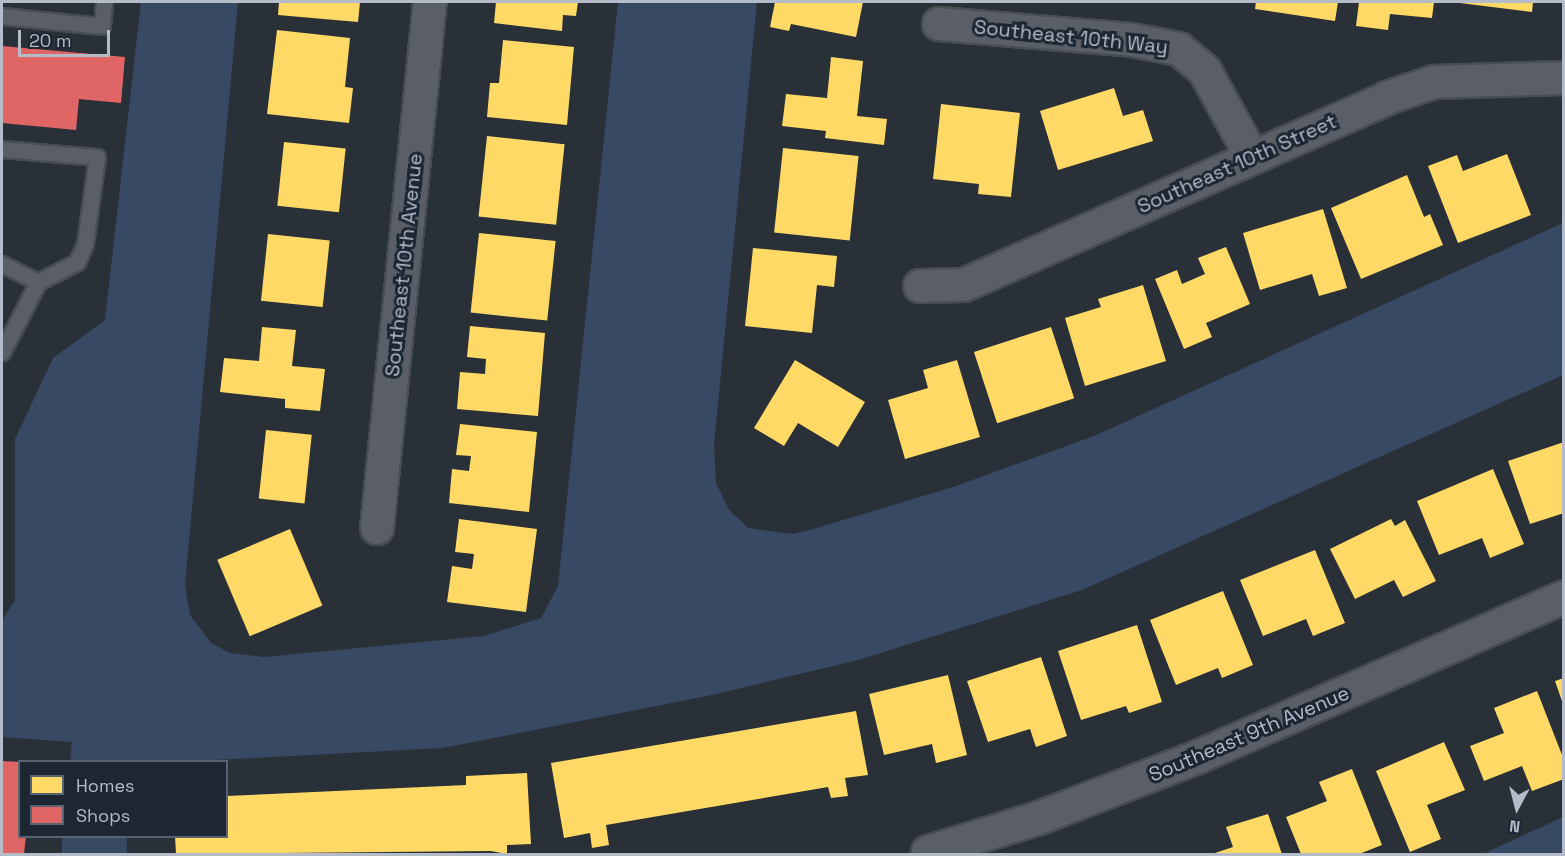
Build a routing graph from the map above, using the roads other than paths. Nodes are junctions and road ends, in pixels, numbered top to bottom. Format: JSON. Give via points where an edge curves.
{"nodes":[{"id":1,"x":104,"y":2,"type":"edge"},
{"id":2,"x":430,"y":2,"type":"edge"},
{"id":3,"x":2,"y":16,"type":"edge"},
{"id":4,"x":939,"y":24,"type":"dead end"},
{"id":5,"x":1563,"y":78,"type":"edge"},
{"id":6,"x":2,"y":149,"type":"edge"},
{"id":7,"x":1252,"y":158,"type":"junction"},
{"id":8,"x":2,"y":264,"type":"edge"},
{"id":9,"x":38,"y":282,"type":"junction"},
{"id":10,"x":920,"y":286,"type":"dead end"},
{"id":11,"x":2,"y":352,"type":"edge"},
{"id":12,"x":377,"y":528,"type":"dead end"},
{"id":13,"x":1563,"y":597,"type":"edge"},
{"id":14,"x":928,"y":852,"type":"dead end"}],
"edges":[{"from":1,"to":3,"type":"lane","via":[[102,26]]},
{"from":2,"to":12,"type":"street","name":"Southeast 10th Avenue"},
{"from":4,"to":7,"type":"street","name":"Southeast 10th Way","via":[[1132,40],[1179,49],[1205,71]]},
{"from":5,"to":7,"type":"street","name":"Southeast 10th Street","via":[[1434,82],[1387,98]]},
{"from":6,"to":9,"type":"lane","via":[[97,156],[85,244],[77,262]]},
{"from":7,"to":10,"type":"street","name":"Southeast 10th Street","via":[[964,285]]},
{"from":8,"to":9,"type":"lane"},
{"from":9,"to":11,"type":"lane"},
{"from":13,"to":14,"type":"street","name":"Southeast 9th Avenue","via":[[1198,757],[1039,818]]}]}
